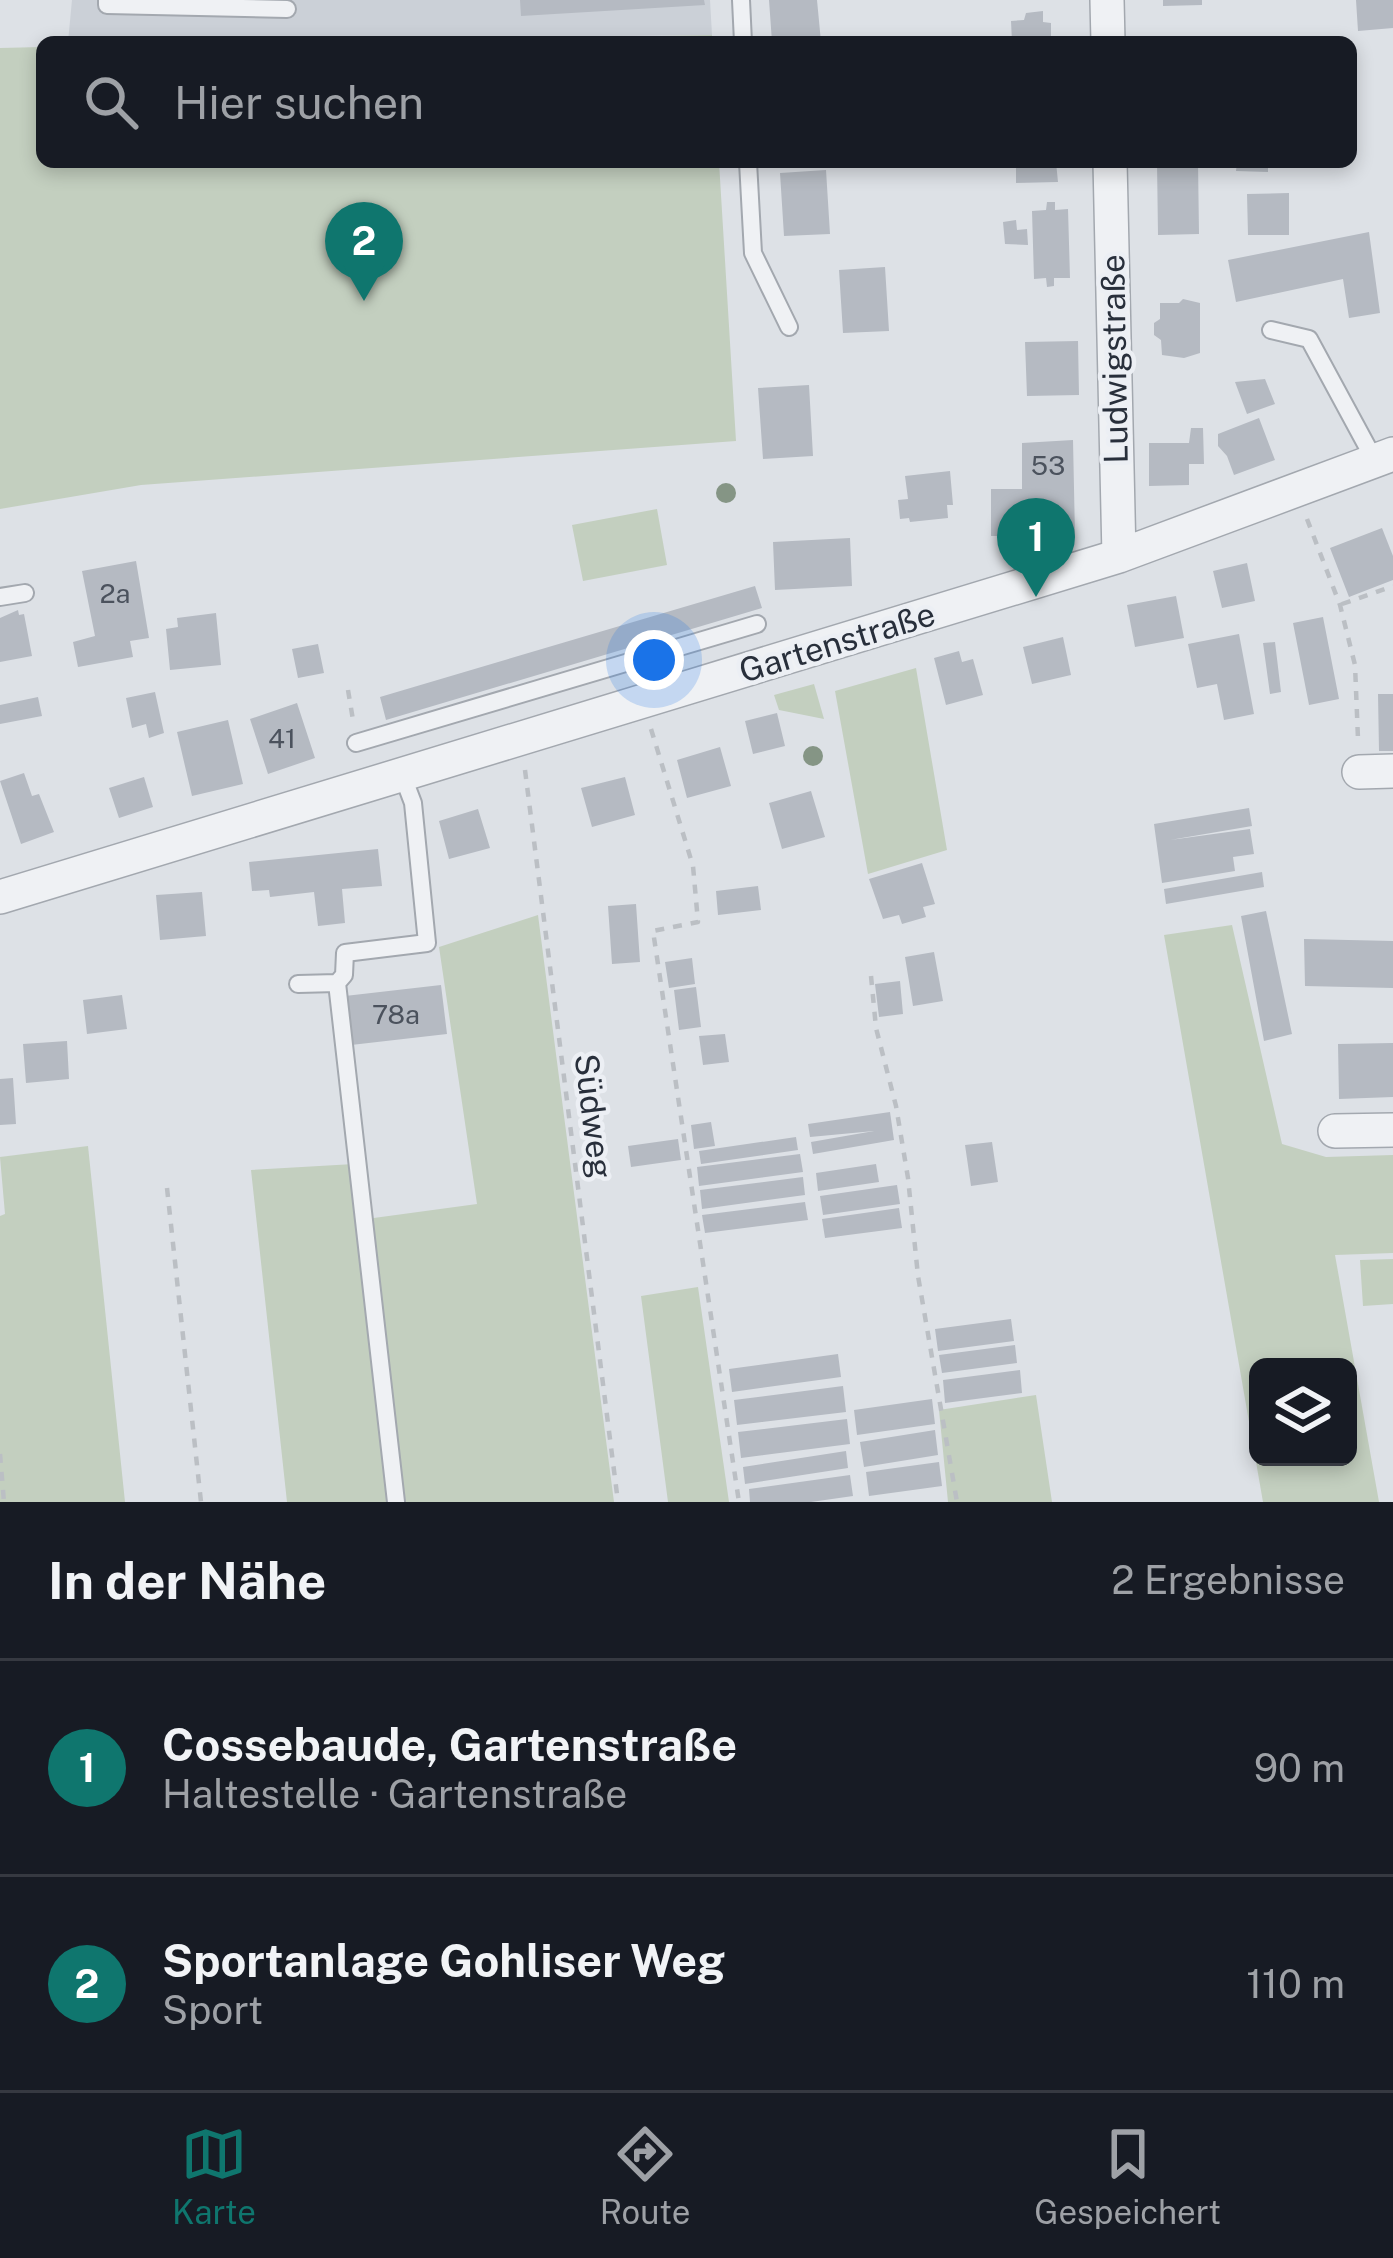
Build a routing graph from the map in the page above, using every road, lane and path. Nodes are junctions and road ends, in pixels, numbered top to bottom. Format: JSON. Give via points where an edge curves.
{"nodes":[{"id":1,"x":107,"y":0,"type":"edge"},
{"id":2,"x":740,"y":0,"type":"edge"},
{"id":3,"x":1107,"y":0,"type":"edge"},
{"id":4,"x":287,"y":9,"type":"dead end"},
{"id":5,"x":742,"y":36,"type":"edge"},
{"id":6,"x":1108,"y":36,"type":"edge"},
{"id":7,"x":748,"y":168,"type":"edge"},
{"id":8,"x":1110,"y":168,"type":"edge"},
{"id":9,"x":789,"y":327,"type":"dead end"},
{"id":10,"x":1271,"y":330,"type":"dead end"},
{"id":11,"x":1384,"y":457,"type":"edge"},
{"id":12,"x":1296,"y":491,"type":"junction"},
{"id":13,"x":1119,"y":556,"type":"junction"},
{"id":14,"x":1393,"y":586,"type":"edge"},
{"id":15,"x":25,"y":592,"type":"dead end"},
{"id":16,"x":0,"y":597,"type":"edge"},
{"id":17,"x":1340,"y":605,"type":"junction"},
{"id":18,"x":757,"y":624,"type":"dead end"},
{"id":19,"x":642,"y":700,"type":"junction"},
{"id":20,"x":519,"y":737,"type":"junction"},
{"id":21,"x":356,"y":743,"type":"dead end"},
{"id":22,"x":1393,"y":771,"type":"edge"},
{"id":23,"x":1358,"y":772,"type":"joint"},
{"id":24,"x":402,"y":773,"type":"junction"},
{"id":25,"x":0,"y":897,"type":"edge"},
{"id":26,"x":871,"y":976,"type":"dead end"},
{"id":27,"x":337,"y":983,"type":"junction"},
{"id":28,"x":298,"y":984,"type":"dead end"},
{"id":29,"x":1393,"y":1130,"type":"edge"},
{"id":30,"x":1335,"y":1131,"type":"dead end"},
{"id":31,"x":167,"y":1188,"type":"dead end"},
{"id":32,"x":0,"y":1454,"type":"edge"},
{"id":33,"x":4,"y":1502,"type":"edge"},
{"id":34,"x":201,"y":1502,"type":"edge"},
{"id":35,"x":396,"y":1502,"type":"edge"},
{"id":36,"x":618,"y":1502,"type":"edge"},
{"id":37,"x":739,"y":1502,"type":"edge"},
{"id":38,"x":957,"y":1502,"type":"edge"}],
"edges":[{"from":1,"to":4,"type":"lane"},
{"from":2,"to":5,"type":"lane"},
{"from":3,"to":6,"type":"street"},
{"from":7,"to":9,"type":"lane","via":[[753,253]]},
{"from":8,"to":13,"type":"street","name":"Ludwigstraße"},
{"from":10,"to":11,"type":"lane","via":[[1309,339]]},
{"from":11,"to":12,"type":"street","name":"Gartenstraße"},
{"from":12,"to":13,"type":"street","name":"Gartenstraße"},
{"from":12,"to":17,"type":"path"},
{"from":13,"to":19,"type":"street","name":"Gartenstraße"},
{"from":14,"to":17,"type":"path"},
{"from":15,"to":16,"type":"lane"},
{"from":17,"to":23,"type":"path","via":[[1357,679]]},
{"from":18,"to":21,"type":"lane"},
{"from":19,"to":20,"type":"street","name":"Gartenstraße"},
{"from":19,"to":37,"type":"path","via":[[693,866],[698,922],[653,932]]},
{"from":20,"to":24,"type":"street","name":"Gartenstraße"},
{"from":20,"to":36,"type":"path","name":"Südweg"},
{"from":22,"to":23,"type":"street"},
{"from":24,"to":25,"type":"street","name":"Gartenstraße"},
{"from":24,"to":27,"type":"lane","via":[[427,943],[345,953]]},
{"from":26,"to":38,"type":"path"},
{"from":27,"to":28,"type":"lane"},
{"from":27,"to":35,"type":"lane"},
{"from":29,"to":30,"type":"street"},
{"from":31,"to":34,"type":"path"},
{"from":32,"to":33,"type":"path"}]}
